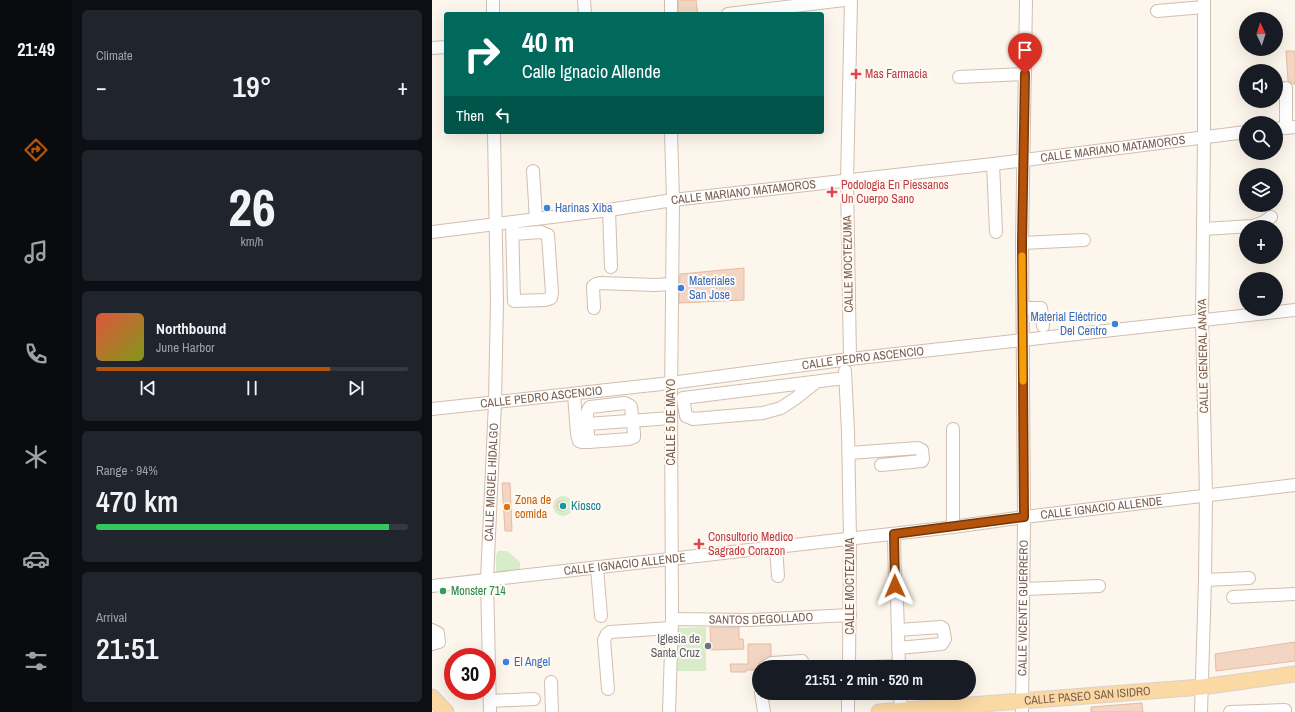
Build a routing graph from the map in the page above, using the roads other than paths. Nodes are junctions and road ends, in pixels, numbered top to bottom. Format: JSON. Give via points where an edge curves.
{"nodes":[{"id":1,"x":493,"y":0,"type":"edge"},
{"id":2,"x":584,"y":0,"type":"edge"},
{"id":3,"x":671,"y":0,"type":"edge"},
{"id":4,"x":844,"y":0,"type":"edge"},
{"id":5,"x":851,"y":0,"type":"edge"},
{"id":6,"x":1026,"y":0,"type":"edge"},
{"id":7,"x":1204,"y":4,"type":"edge"},
{"id":8,"x":766,"y":5,"type":"edge"},
{"id":9,"x":793,"y":10,"type":"edge"},
{"id":10,"x":1157,"y":11,"type":"dead end"},
{"id":11,"x":493,"y":12,"type":"edge"},
{"id":12,"x":585,"y":12,"type":"edge"},
{"id":13,"x":671,"y":12,"type":"edge"},
{"id":14,"x":736,"y":12,"type":"edge"},
{"id":15,"x":444,"y":47,"type":"edge"},
{"id":16,"x":432,"y":48,"type":"edge"},
{"id":17,"x":1025,"y":74,"type":"junction"},
{"id":18,"x":959,"y":77,"type":"dead end"},
{"id":19,"x":1286,"y":88,"type":"dead end"},
{"id":20,"x":1286,"y":128,"type":"edge"},
{"id":21,"x":1239,"y":133,"type":"edge"},
{"id":22,"x":494,"y":134,"type":"edge"},
{"id":23,"x":671,"y":134,"type":"edge"},
{"id":24,"x":1204,"y":137,"type":"junction"},
{"id":25,"x":1024,"y":160,"type":"junction"},
{"id":26,"x":993,"y":164,"type":"junction"},
{"id":27,"x":533,"y":171,"type":"dead end"},
{"id":28,"x":847,"y":180,"type":"junction"},
{"id":29,"x":673,"y":200,"type":"junction"},
{"id":30,"x":609,"y":210,"type":"junction"},
{"id":31,"x":1271,"y":218,"type":"dead end"},
{"id":32,"x":536,"y":219,"type":"junction"},
{"id":33,"x":496,"y":225,"type":"junction"},
{"id":34,"x":512,"y":229,"type":"junction"},
{"id":35,"x":1203,"y":229,"type":"junction"},
{"id":36,"x":432,"y":232,"type":"edge"},
{"id":37,"x":996,"y":232,"type":"dead end"},
{"id":38,"x":1084,"y":240,"type":"dead end"},
{"id":39,"x":1022,"y":243,"type":"junction"},
{"id":40,"x":611,"y":267,"type":"dead end"},
{"id":41,"x":671,"y":284,"type":"junction"},
{"id":42,"x":497,"y":301,"type":"junction"},
{"id":43,"x":514,"y":301,"type":"junction"},
{"id":44,"x":594,"y":308,"type":"dead end"},
{"id":45,"x":1023,"y":308,"type":"junction"},
{"id":46,"x":1295,"y":310,"type":"edge"},
{"id":47,"x":1202,"y":321,"type":"junction"},
{"id":48,"x":1043,"y":326,"type":"dead end"},
{"id":49,"x":1023,"y":341,"type":"junction"},
{"id":50,"x":847,"y":360,"type":"junction"},
{"id":51,"x":845,"y":378,"type":"junction"},
{"id":52,"x":816,"y":382,"type":"junction"},
{"id":53,"x":671,"y":384,"type":"junction"},
{"id":54,"x":574,"y":394,"type":"junction"},
{"id":55,"x":683,"y":398,"type":"junction"},
{"id":56,"x":671,"y":399,"type":"junction"},
{"id":57,"x":495,"y":402,"type":"junction"},
{"id":58,"x":432,"y":409,"type":"edge"},
{"id":59,"x":671,"y":418,"type":"junction"},
{"id":60,"x":633,"y":421,"type":"junction"},
{"id":61,"x":587,"y":424,"type":"junction"},
{"id":62,"x":953,"y":429,"type":"dead end"},
{"id":63,"x":589,"y":442,"type":"junction"},
{"id":64,"x":849,"y":453,"type":"junction"},
{"id":65,"x":881,"y":465,"type":"dead end"},
{"id":66,"x":1295,"y":485,"type":"edge"},
{"id":67,"x":1206,"y":495,"type":"junction"},
{"id":68,"x":1024,"y":517,"type":"junction"},
{"id":69,"x":953,"y":527,"type":"junction"},
{"id":70,"x":894,"y":537,"type":"junction"},
{"id":71,"x":850,"y":539,"type":"junction"},
{"id":72,"x":776,"y":547,"type":"junction"},
{"id":73,"x":672,"y":559,"type":"junction"},
{"id":74,"x":596,"y":568,"type":"junction"},
{"id":75,"x":778,"y":576,"type":"dead end"},
{"id":76,"x":1249,"y":578,"type":"dead end"},
{"id":77,"x":487,"y":580,"type":"junction"},
{"id":78,"x":1205,"y":580,"type":"junction"},
{"id":79,"x":432,"y":586,"type":"edge"},
{"id":80,"x":895,"y":586,"type":"dead end"},
{"id":81,"x":1099,"y":586,"type":"dead end"},
{"id":82,"x":1024,"y":589,"type":"junction"},
{"id":83,"x":1295,"y":594,"type":"edge"},
{"id":84,"x":1233,"y":597,"type":"dead end"},
{"id":85,"x":897,"y":600,"type":"dead end"},
{"id":86,"x":850,"y":615,"type":"junction"},
{"id":87,"x":601,"y":616,"type":"dead end"},
{"id":88,"x":671,"y":624,"type":"junction"},
{"id":89,"x":432,"y":630,"type":"edge"},
{"id":90,"x":898,"y":630,"type":"junction"},
{"id":91,"x":432,"y":644,"type":"edge"},
{"id":92,"x":898,"y":648,"type":"junction"},
{"id":93,"x":849,"y":660,"type":"edge"},
{"id":94,"x":899,"y":660,"type":"edge"},
{"id":95,"x":1295,"y":674,"type":"edge"},
{"id":96,"x":551,"y":682,"type":"dead end"},
{"id":97,"x":1202,"y":687,"type":"junction"},
{"id":98,"x":608,"y":690,"type":"dead end"},
{"id":99,"x":432,"y":697,"type":"edge"},
{"id":100,"x":534,"y":699,"type":"dead end"},
{"id":101,"x":762,"y":700,"type":"edge"},
{"id":102,"x":848,"y":700,"type":"edge"},
{"id":103,"x":900,"y":700,"type":"edge"},
{"id":104,"x":1023,"y":706,"type":"edge"},
{"id":105,"x":490,"y":707,"type":"edge"},
{"id":106,"x":901,"y":710,"type":"junction"},
{"id":107,"x":1285,"y":710,"type":"dead end"},
{"id":108,"x":446,"y":712,"type":"edge"},
{"id":109,"x":552,"y":712,"type":"edge"},
{"id":110,"x":669,"y":712,"type":"edge"},
{"id":111,"x":764,"y":712,"type":"edge"},
{"id":112,"x":848,"y":712,"type":"edge"},
{"id":113,"x":879,"y":712,"type":"edge"},
{"id":114,"x":1201,"y":712,"type":"edge"},
{"id":115,"x":1230,"y":712,"type":"edge"}],
"edges":[{"from":1,"to":11,"type":"street"},
{"from":2,"to":12,"type":"street"},
{"from":3,"to":13,"type":"street"},
{"from":4,"to":9,"type":"street"},
{"from":5,"to":28,"type":"street","name":"CALLE MOCTEZUMA"},
{"from":6,"to":17,"type":"street","name":"CALLE VICENTE GUERRERO"},
{"from":7,"to":10,"type":"street"},
{"from":7,"to":24,"type":"street","name":"CALLE GENERAL ANAYA"},
{"from":8,"to":9,"type":"street"},
{"from":8,"to":14,"type":"street"},
{"from":15,"to":16,"type":"street"},
{"from":17,"to":18,"type":"street"},
{"from":17,"to":25,"type":"street","name":"CALLE VICENTE GUERRERO"},
{"from":19,"to":20,"type":"street"},
{"from":21,"to":24,"type":"street","name":"CALLE MARIANO MATAMOROS"},
{"from":22,"to":33,"type":"street","name":"CALLE MIGUEL HIDALGO"},
{"from":23,"to":29,"type":"street","name":"CALLE 5 DE MAYO"},
{"from":24,"to":25,"type":"street","name":"CALLE MARIANO MATAMOROS"},
{"from":24,"to":35,"type":"street","name":"CALLE GENERAL ANAYA"},
{"from":25,"to":26,"type":"street","name":"CALLE MARIANO MATAMOROS"},
{"from":25,"to":39,"type":"street","name":"CALLE VICENTE GUERRERO"},
{"from":26,"to":28,"type":"street","name":"CALLE MARIANO MATAMOROS"},
{"from":26,"to":37,"type":"street"},
{"from":27,"to":32,"type":"street"},
{"from":28,"to":29,"type":"street","name":"CALLE MARIANO MATAMOROS"},
{"from":28,"to":50,"type":"street","name":"CALLE MOCTEZUMA"},
{"from":29,"to":30,"type":"street","name":"CALLE MARIANO MATAMOROS"},
{"from":29,"to":41,"type":"street","name":"CALLE 5 DE MAYO"},
{"from":30,"to":32,"type":"street","name":"CALLE MARIANO MATAMOROS"},
{"from":30,"to":40,"type":"street"},
{"from":31,"to":35,"type":"street","via":[[1253,226]]},
{"from":32,"to":34,"type":"street","name":"CALLE MARIANO MATAMOROS"},
{"from":33,"to":34,"type":"street","name":"CALLE MARIANO MATAMOROS"},
{"from":33,"to":36,"type":"street","name":"CALLE MARIANO MATAMOROS"},
{"from":33,"to":42,"type":"street","name":"CALLE MIGUEL HIDALGO"},
{"from":34,"to":43,"type":"street"},
{"from":34,"to":43,"type":"street","via":[[548,235],[552,293],[549,300]]},
{"from":35,"to":47,"type":"street","name":"CALLE GENERAL ANAYA"},
{"from":38,"to":39,"type":"street"},
{"from":39,"to":45,"type":"street","name":"CALLE VICENTE GUERRERO"},
{"from":41,"to":44,"type":"street","via":[[596,284],[593,286]]},
{"from":41,"to":53,"type":"street","name":"CALLE 5 DE MAYO"},
{"from":42,"to":43,"type":"street"},
{"from":42,"to":57,"type":"street","name":"CALLE MIGUEL HIDALGO"},
{"from":45,"to":48,"type":"street","via":[[1041,308]]},
{"from":45,"to":49,"type":"street","name":"CALLE VICENTE GUERRERO"},
{"from":46,"to":47,"type":"street","name":"CALLE PEDRO ASCENCIO"},
{"from":47,"to":49,"type":"street","name":"CALLE PEDRO ASCENCIO"},
{"from":47,"to":67,"type":"street","name":"CALLE GENERAL ANAYA"},
{"from":49,"to":50,"type":"street","name":"CALLE PEDRO ASCENCIO"},
{"from":49,"to":68,"type":"street","name":"CALLE VICENTE GUERRERO"},
{"from":50,"to":51,"type":"street","name":"CALLE MOCTEZUMA"},
{"from":50,"to":53,"type":"street","name":"CALLE PEDRO ASCENCIO"},
{"from":51,"to":52,"type":"street"},
{"from":51,"to":64,"type":"street","name":"CALLE MOCTEZUMA"},
{"from":52,"to":55,"type":"street"},
{"from":52,"to":55,"type":"street","via":[[781,408],[763,413],[693,419],[684,412]]},
{"from":53,"to":54,"type":"street","name":"CALLE PEDRO ASCENCIO"},
{"from":53,"to":56,"type":"street","name":"CALLE 5 DE MAYO"},
{"from":54,"to":57,"type":"street","name":"CALLE PEDRO ASCENCIO"},
{"from":54,"to":63,"type":"street","via":[[578,438],[579,441]]},
{"from":55,"to":56,"type":"street"},
{"from":56,"to":59,"type":"street","name":"CALLE 5 DE MAYO"},
{"from":57,"to":58,"type":"street","name":"CALLE PEDRO ASCENCIO"},
{"from":57,"to":77,"type":"street","name":"CALLE MIGUEL HIDALGO"},
{"from":59,"to":60,"type":"street"},
{"from":59,"to":73,"type":"street","name":"CALLE 5 DE MAYO"},
{"from":60,"to":61,"type":"street"},
{"from":60,"to":61,"type":"street","via":[[631,407],[625,403],[590,407],[587,412]]},
{"from":60,"to":63,"type":"street","via":[[632,438]]},
{"from":61,"to":63,"type":"street"},
{"from":62,"to":69,"type":"street"},
{"from":64,"to":65,"type":"street","via":[[918,448],[922,450],[922,461]]},
{"from":64,"to":71,"type":"street","name":"CALLE MOCTEZUMA"},
{"from":66,"to":67,"type":"street","name":"CALLE IGNACIO ALLENDE"},
{"from":67,"to":68,"type":"street","name":"CALLE IGNACIO ALLENDE"},
{"from":67,"to":78,"type":"street","name":"CALLE GENERAL ANAYA"},
{"from":68,"to":69,"type":"street","name":"CALLE IGNACIO ALLENDE"},
{"from":68,"to":82,"type":"street","name":"CALLE VICENTE GUERRERO"},
{"from":69,"to":70,"type":"street","name":"CALLE IGNACIO ALLENDE"},
{"from":70,"to":71,"type":"street","name":"CALLE IGNACIO ALLENDE"},
{"from":70,"to":80,"type":"street"},
{"from":71,"to":72,"type":"street","name":"CALLE IGNACIO ALLENDE"},
{"from":71,"to":86,"type":"street","name":"CALLE MOCTEZUMA"},
{"from":72,"to":73,"type":"street","name":"CALLE IGNACIO ALLENDE"},
{"from":72,"to":75,"type":"street"},
{"from":73,"to":74,"type":"street","name":"CALLE IGNACIO ALLENDE"},
{"from":73,"to":88,"type":"street","name":"CALLE 5 DE MAYO"},
{"from":74,"to":77,"type":"street","name":"CALLE IGNACIO ALLENDE"},
{"from":74,"to":87,"type":"street"},
{"from":76,"to":78,"type":"street"},
{"from":77,"to":79,"type":"street","name":"CALLE IGNACIO ALLENDE"},
{"from":77,"to":105,"type":"street","name":"CALLE MIGUEL HIDALGO"},
{"from":78,"to":97,"type":"street","name":"CALLE GENERAL ANAYA"},
{"from":81,"to":82,"type":"street"},
{"from":82,"to":104,"type":"street","name":"CALLE VICENTE GUERRERO"},
{"from":83,"to":84,"type":"street"},
{"from":85,"to":90,"type":"street"},
{"from":86,"to":88,"type":"street","name":"SANTOS DEGOLLADO"},
{"from":86,"to":93,"type":"street","name":"CALLE MOCTEZUMA"},
{"from":88,"to":98,"type":"street","name":"SANTOS DEGOLLADO","via":[[607,634],[604,640]]},
{"from":88,"to":110,"type":"street","name":"CALLE 5 DE MAYO"},
{"from":89,"to":91,"type":"street","via":[[438,633],[439,642]]},
{"from":90,"to":92,"type":"street"},
{"from":90,"to":92,"type":"street","via":[[941,627],[945,639],[942,644]]},
{"from":92,"to":94,"type":"street"},
{"from":95,"to":97,"type":"main road","name":"CALLE PASEO SAN ISIDRO"},
{"from":96,"to":109,"type":"street"},
{"from":97,"to":104,"type":"main road","name":"CALLE PASEO SAN ISIDRO"},
{"from":97,"to":114,"type":"street","name":"CALLE GENERAL ANAYA"},
{"from":99,"to":108,"type":"main road"},
{"from":100,"to":105,"type":"street"},
{"from":101,"to":111,"type":"street"},
{"from":102,"to":112,"type":"street"},
{"from":103,"to":106,"type":"street"},
{"from":104,"to":106,"type":"main road","name":"CALLE PASEO SAN ISIDRO"},
{"from":106,"to":113,"type":"main road","name":"CALLE PASEO SAN ISIDRO"},
{"from":107,"to":115,"type":"street"}]}
